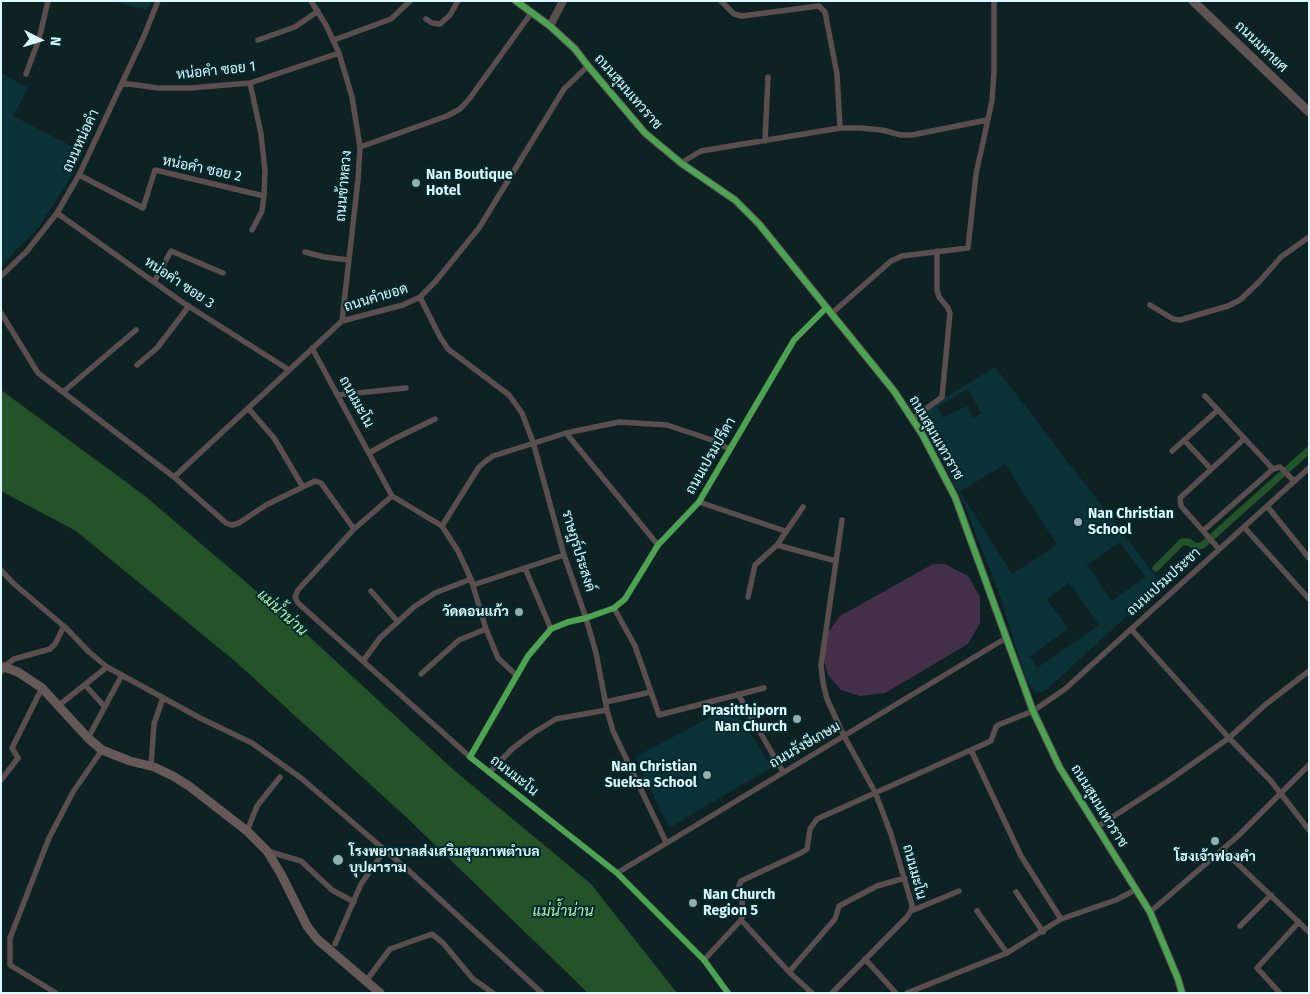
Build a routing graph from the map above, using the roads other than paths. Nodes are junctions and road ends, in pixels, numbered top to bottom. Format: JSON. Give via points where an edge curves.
{"nodes":[{"id":1,"x":48,"y":1,"type":"edge"},
{"id":2,"x":158,"y":1,"type":"edge"},
{"id":3,"x":311,"y":1,"type":"edge"},
{"id":4,"x":410,"y":1,"type":"edge"},
{"id":5,"x":458,"y":1,"type":"edge"},
{"id":6,"x":516,"y":1,"type":"edge"},
{"id":7,"x":563,"y":1,"type":"edge"},
{"id":8,"x":721,"y":1,"type":"edge"},
{"id":9,"x":994,"y":1,"type":"edge"},
{"id":10,"x":1193,"y":1,"type":"edge"},
{"id":11,"x":318,"y":11,"type":"junction"},
{"id":12,"x":532,"y":12,"type":"junction"},
{"id":13,"x":426,"y":19,"type":"dead end"},
{"id":14,"x":550,"y":26,"type":"junction"},
{"id":15,"x":258,"y":40,"type":"dead end"},
{"id":16,"x":334,"y":40,"type":"junction"},
{"id":17,"x":339,"y":53,"type":"junction"},
{"id":18,"x":588,"y":66,"type":"junction"},
{"id":19,"x":26,"y":74,"type":"dead end"},
{"id":20,"x":768,"y":77,"type":"dead end"},
{"id":21,"x":122,"y":83,"type":"junction"},
{"id":22,"x":250,"y":83,"type":"junction"},
{"id":23,"x":1309,"y":112,"type":"edge"},
{"id":24,"x":987,"y":120,"type":"junction"},
{"id":25,"x":840,"y":128,"type":"junction"},
{"id":26,"x":766,"y":141,"type":"junction"},
{"id":27,"x":360,"y":147,"type":"junction"},
{"id":28,"x":680,"y":163,"type":"junction"},
{"id":29,"x":79,"y":175,"type":"junction"},
{"id":30,"x":264,"y":196,"type":"junction"},
{"id":31,"x":57,"y":214,"type":"junction"},
{"id":32,"x":252,"y":230,"type":"dead end"},
{"id":33,"x":1309,"y":237,"type":"edge"},
{"id":34,"x":937,"y":251,"type":"junction"},
{"id":35,"x":304,"y":252,"type":"dead end"},
{"id":36,"x":349,"y":260,"type":"junction"},
{"id":37,"x":222,"y":273,"type":"dead end"},
{"id":38,"x":1,"y":276,"type":"edge"},
{"id":39,"x":154,"y":282,"type":"junction"},
{"id":40,"x":420,"y":297,"type":"junction"},
{"id":41,"x":1150,"y":304,"type":"dead end"},
{"id":42,"x":188,"y":306,"type":"junction"},
{"id":43,"x":828,"y":311,"type":"junction"},
{"id":44,"x":1,"y":313,"type":"edge"},
{"id":45,"x":342,"y":321,"type":"junction"},
{"id":46,"x":136,"y":330,"type":"dead end"},
{"id":47,"x":312,"y":348,"type":"junction"},
{"id":48,"x":137,"y":366,"type":"dead end"},
{"id":49,"x":289,"y":370,"type":"junction"},
{"id":50,"x":406,"y":388,"type":"dead end"},
{"id":51,"x":63,"y":392,"type":"junction"},
{"id":52,"x":337,"y":395,"type":"junction"},
{"id":53,"x":1205,"y":396,"type":"dead end"},
{"id":54,"x":248,"y":408,"type":"junction"},
{"id":55,"x":1218,"y":410,"type":"junction"},
{"id":56,"x":435,"y":419,"type":"dead end"},
{"id":57,"x":912,"y":419,"type":"junction"},
{"id":58,"x":566,"y":433,"type":"junction"},
{"id":59,"x":1244,"y":438,"type":"junction"},
{"id":60,"x":1184,"y":440,"type":"junction"},
{"id":61,"x":533,"y":442,"type":"junction"},
{"id":62,"x":729,"y":449,"type":"junction"},
{"id":63,"x":1172,"y":451,"type":"dead end"},
{"id":64,"x":369,"y":453,"type":"junction"},
{"id":65,"x":1211,"y":469,"type":"junction"},
{"id":66,"x":1273,"y":469,"type":"junction"},
{"id":67,"x":1307,"y":472,"type":"edge"},
{"id":68,"x":174,"y":477,"type":"junction"},
{"id":69,"x":1294,"y":481,"type":"junction"},
{"id":70,"x":303,"y":487,"type":"junction"},
{"id":71,"x":392,"y":496,"type":"junction"},
{"id":72,"x":699,"y":502,"type":"junction"},
{"id":73,"x":802,"y":506,"type":"dead end"},
{"id":74,"x":1267,"y":506,"type":"junction"},
{"id":75,"x":842,"y":520,"type":"dead end"},
{"id":76,"x":442,"y":526,"type":"junction"},
{"id":77,"x":1244,"y":526,"type":"junction"},
{"id":78,"x":354,"y":529,"type":"junction"},
{"id":79,"x":785,"y":531,"type":"junction"},
{"id":80,"x":1203,"y":531,"type":"junction"},
{"id":81,"x":658,"y":545,"type":"junction"},
{"id":82,"x":777,"y":545,"type":"junction"},
{"id":83,"x":1219,"y":549,"type":"junction"},
{"id":84,"x":564,"y":555,"type":"junction"},
{"id":85,"x":1309,"y":558,"type":"edge"},
{"id":86,"x":836,"y":561,"type":"junction"},
{"id":87,"x":525,"y":568,"type":"junction"},
{"id":88,"x":1,"y":570,"type":"edge"},
{"id":89,"x":472,"y":582,"type":"junction"},
{"id":90,"x":371,"y":591,"type":"dead end"},
{"id":91,"x":748,"y":597,"type":"dead end"},
{"id":92,"x":1309,"y":600,"type":"edge"},
{"id":93,"x":614,"y":608,"type":"junction"},
{"id":94,"x":586,"y":618,"type":"junction"},
{"id":95,"x":398,"y":622,"type":"junction"},
{"id":96,"x":64,"y":626,"type":"junction"},
{"id":97,"x":486,"y":629,"type":"junction"},
{"id":98,"x":551,"y":629,"type":"junction"},
{"id":99,"x":1131,"y":629,"type":"junction"},
{"id":100,"x":1006,"y":638,"type":"junction"},
{"id":101,"x":363,"y":661,"type":"junction"},
{"id":102,"x":107,"y":667,"type":"junction"},
{"id":103,"x":2,"y":669,"type":"edge"},
{"id":104,"x":1309,"y":671,"type":"edge"},
{"id":105,"x":421,"y":674,"type":"dead end"},
{"id":106,"x":122,"y":675,"type":"junction"},
{"id":107,"x":516,"y":675,"type":"junction"},
{"id":108,"x":85,"y":685,"type":"junction"},
{"id":109,"x":42,"y":688,"type":"junction"},
{"id":110,"x":764,"y":688,"type":"dead end"},
{"id":111,"x":651,"y":692,"type":"junction"},
{"id":112,"x":738,"y":694,"type":"junction"},
{"id":113,"x":163,"y":698,"type":"junction"},
{"id":114,"x":606,"y":702,"type":"junction"},
{"id":115,"x":58,"y":706,"type":"junction"},
{"id":116,"x":105,"y":707,"type":"junction"},
{"id":117,"x":607,"y":710,"type":"junction"},
{"id":118,"x":1033,"y":711,"type":"junction"},
{"id":119,"x":844,"y":736,"type":"junction"},
{"id":120,"x":88,"y":738,"type":"junction"},
{"id":121,"x":1229,"y":738,"type":"junction"},
{"id":122,"x":102,"y":750,"type":"junction"},
{"id":123,"x":971,"y":750,"type":"junction"},
{"id":124,"x":470,"y":757,"type":"junction"},
{"id":125,"x":1309,"y":765,"type":"edge"},
{"id":126,"x":151,"y":766,"type":"junction"},
{"id":127,"x":783,"y":772,"type":"junction"},
{"id":128,"x":489,"y":773,"type":"junction"},
{"id":129,"x":280,"y":777,"type":"dead end"},
{"id":130,"x":1,"y":780,"type":"edge"},
{"id":131,"x":874,"y":792,"type":"junction"},
{"id":132,"x":1281,"y":794,"type":"junction"},
{"id":133,"x":1309,"y":817,"type":"edge"},
{"id":134,"x":1302,"y":821,"type":"junction"},
{"id":135,"x":1097,"y":827,"type":"junction"},
{"id":136,"x":1309,"y":830,"type":"edge"},
{"id":137,"x":247,"y":831,"type":"junction"},
{"id":138,"x":666,"y":842,"type":"junction"},
{"id":139,"x":385,"y":850,"type":"junction"},
{"id":140,"x":1222,"y":850,"type":"junction"},
{"id":141,"x":267,"y":851,"type":"junction"},
{"id":142,"x":617,"y":873,"type":"junction"},
{"id":143,"x":905,"y":878,"type":"junction"},
{"id":144,"x":1137,"y":890,"type":"junction"},
{"id":145,"x":959,"y":891,"type":"dead end"},
{"id":146,"x":1016,"y":892,"type":"dead end"},
{"id":147,"x":1271,"y":895,"type":"junction"},
{"id":148,"x":354,"y":902,"type":"junction"},
{"id":149,"x":910,"y":911,"type":"junction"},
{"id":150,"x":977,"y":911,"type":"dead end"},
{"id":151,"x":1150,"y":912,"type":"junction"},
{"id":152,"x":1061,"y":919,"type":"junction"},
{"id":153,"x":741,"y":920,"type":"junction"},
{"id":154,"x":1299,"y":922,"type":"junction"},
{"id":155,"x":1240,"y":926,"type":"dead end"},
{"id":156,"x":1043,"y":932,"type":"junction"},
{"id":157,"x":1309,"y":932,"type":"edge"},
{"id":158,"x":335,"y":944,"type":"dead end"},
{"id":159,"x":1007,"y":953,"type":"junction"},
{"id":160,"x":865,"y":959,"type":"junction"},
{"id":161,"x":704,"y":960,"type":"junction"},
{"id":162,"x":789,"y":972,"type":"junction"},
{"id":163,"x":366,"y":981,"type":"junction"},
{"id":164,"x":56,"y":993,"type":"edge"},
{"id":165,"x":380,"y":993,"type":"edge"},
{"id":166,"x":493,"y":993,"type":"edge"},
{"id":167,"x":542,"y":993,"type":"edge"},
{"id":168,"x":728,"y":993,"type":"edge"},
{"id":169,"x":812,"y":993,"type":"edge"},
{"id":170,"x":832,"y":993,"type":"edge"},
{"id":171,"x":896,"y":993,"type":"edge"},
{"id":172,"x":907,"y":993,"type":"edge"},
{"id":173,"x":1182,"y":993,"type":"edge"},
{"id":174,"x":1280,"y":993,"type":"edge"}],
"edges":[{"from":1,"to":19,"type":"street"},
{"from":2,"to":21,"type":"street","name":"ถนนหน่อคำ"},
{"from":3,"to":11,"type":"street","name":"ถนนข้าหลวง"},
{"from":4,"to":16,"type":"street","via":[[391,19]]},
{"from":5,"to":13,"type":"street","via":[[440,24]]},
{"from":6,"to":12,"type":"street","name":"ถนนสุมนเทวราช"},
{"from":7,"to":14,"type":"street"},
{"from":8,"to":25,"type":"street","via":[[734,14],[742,16],[819,6],[825,12],[837,74]]},
{"from":9,"to":24,"type":"street","via":[[994,72]]},
{"from":10,"to":23,"type":"main road","name":"ถนนมหายศ"},
{"from":11,"to":15,"type":"street","via":[[295,27]]},
{"from":11,"to":16,"type":"street","name":"ถนนข้าหลวง"},
{"from":12,"to":14,"type":"street","name":"ถนนสุมนเทวราช"},
{"from":12,"to":27,"type":"street","via":[[460,108],[447,116]]},
{"from":14,"to":18,"type":"street","name":"ถนนสุมนเทวราช"},
{"from":16,"to":17,"type":"street","name":"ถนนข้าหลวง"},
{"from":17,"to":22,"type":"street","name":"หน่อคำ ซอย 1"},
{"from":17,"to":27,"type":"street","name":"ถนนข้าหลวง","via":[[352,97]]},
{"from":18,"to":28,"type":"street","name":"ถนนสุมนเทวราช","via":[[644,133]]},
{"from":18,"to":40,"type":"street","name":"ถนนคำยอด","via":[[564,89],[479,228]]},
{"from":20,"to":26,"type":"street"},
{"from":21,"to":22,"type":"street","name":"หน่อคำ ซอย 1","via":[[158,88]]},
{"from":21,"to":29,"type":"street","name":"ถนนหน่อคำ"},
{"from":22,"to":30,"type":"street","via":[[261,134]]},
{"from":24,"to":25,"type":"street","via":[[912,135]]},
{"from":24,"to":34,"type":"street","name":"ถนนเปรมปรีดา","via":[[976,174],[968,248]]},
{"from":25,"to":26,"type":"street"},
{"from":26,"to":28,"type":"street","via":[[701,152]]},
{"from":27,"to":36,"type":"street","name":"ถนนข้าหลวง"},
{"from":28,"to":43,"type":"street","name":"ถนนสุมนเทวราช","via":[[735,200],[759,224]]},
{"from":29,"to":30,"type":"street","name":"หน่อคำ ซอย 2","via":[[143,208],[155,170]]},
{"from":29,"to":31,"type":"street","name":"ถนนหน่อคำ"},
{"from":30,"to":32,"type":"street","via":[[262,211]]},
{"from":31,"to":38,"type":"street","name":"ถนนหน่อคำ","via":[[27,251]]},
{"from":31,"to":39,"type":"street","name":"หน่อคำ ซอย 3"},
{"from":33,"to":41,"type":"street","via":[[1281,257],[1240,300],[1228,306],[1180,320]]},
{"from":34,"to":43,"type":"street","name":"ถนนเปรมปรีดา","via":[[902,256],[891,261]]},
{"from":34,"to":57,"type":"street","via":[[937,290],[950,312],[942,397]]},
{"from":35,"to":36,"type":"street"},
{"from":36,"to":45,"type":"street","name":"ถนนข้าหลวง"},
{"from":37,"to":39,"type":"street","via":[[171,251]]},
{"from":39,"to":42,"type":"street","name":"หน่อคำ ซอย 3"},
{"from":40,"to":45,"type":"street","name":"ถนนคำยอด","via":[[403,306]]},
{"from":40,"to":61,"type":"street","name":"ราษฎร์ประสงค์","via":[[448,349],[509,395],[522,413]]},
{"from":42,"to":48,"type":"street","via":[[157,348]]},
{"from":42,"to":49,"type":"street","name":"หน่อคำ ซอย 3"},
{"from":43,"to":57,"type":"street","name":"ถนนสุมนเทวราช","via":[[894,391]]},
{"from":43,"to":62,"type":"street","name":"ถนนเปรมปรีดา","via":[[794,340]]},
{"from":44,"to":51,"type":"street","via":[[38,373]]},
{"from":45,"to":47,"type":"street","name":"ถนนคำยอด"},
{"from":46,"to":51,"type":"street"},
{"from":47,"to":49,"type":"street","name":"ถนนคำยอด"},
{"from":47,"to":52,"type":"street","name":"ถนนมะโน"},
{"from":49,"to":54,"type":"street","name":"ถนนคำยอด"},
{"from":50,"to":52,"type":"street"},
{"from":51,"to":68,"type":"street"},
{"from":52,"to":64,"type":"street","name":"ถนนมะโน"},
{"from":53,"to":55,"type":"street"},
{"from":54,"to":68,"type":"street","name":"ถนนคำยอด"},
{"from":54,"to":70,"type":"street","via":[[274,438]]},
{"from":55,"to":59,"type":"street"},
{"from":55,"to":60,"type":"street"},
{"from":56,"to":64,"type":"street"},
{"from":57,"to":100,"type":"street","name":"ถนนสุมนเทวราช","via":[[955,496]]},
{"from":58,"to":61,"type":"street"},
{"from":58,"to":62,"type":"street","via":[[619,422],[667,425]]},
{"from":58,"to":81,"type":"street"},
{"from":59,"to":65,"type":"street"},
{"from":59,"to":66,"type":"street"},
{"from":60,"to":63,"type":"street"},
{"from":60,"to":65,"type":"street"},
{"from":61,"to":76,"type":"street","via":[[493,456],[479,467]]},
{"from":61,"to":84,"type":"street","name":"ราษฎร์ประสงค์"},
{"from":62,"to":72,"type":"street","name":"ถนนเปรมปรีดา"},
{"from":64,"to":71,"type":"street","name":"ถนนมะโน"},
{"from":65,"to":80,"type":"street","via":[[1180,498],[1181,506]]},
{"from":66,"to":69,"type":"street","via":[[1280,467]]},
{"from":66,"to":80,"type":"street"},
{"from":67,"to":69,"type":"street","name":"ถนนเปรมประชา"},
{"from":68,"to":70,"type":"street","via":[[232,525]]},
{"from":69,"to":74,"type":"street","name":"ถนนเปรมประชา"},
{"from":70,"to":78,"type":"street","via":[[315,481],[321,483]]},
{"from":71,"to":76,"type":"street"},
{"from":71,"to":78,"type":"street"},
{"from":72,"to":79,"type":"street"},
{"from":72,"to":81,"type":"street","name":"ถนนเปรมปรีดา"},
{"from":73,"to":79,"type":"street"},
{"from":74,"to":77,"type":"street","name":"ถนนเปรมประชา"},
{"from":74,"to":85,"type":"street"},
{"from":75,"to":86,"type":"street","name":"ถนนมะโน"},
{"from":76,"to":89,"type":"street"},
{"from":77,"to":83,"type":"street","name":"ถนนเปรมประชา"},
{"from":77,"to":92,"type":"street"},
{"from":78,"to":101,"type":"street","via":[[295,597]]},
{"from":79,"to":82,"type":"street"},
{"from":80,"to":83,"type":"street"},
{"from":81,"to":93,"type":"street","name":"ถนนเปรมปรีดา","via":[[625,599]]},
{"from":82,"to":86,"type":"street"},
{"from":82,"to":91,"type":"street","via":[[755,565]]},
{"from":83,"to":99,"type":"street","name":"ถนนเปรมประชา"},
{"from":84,"to":87,"type":"street"},
{"from":84,"to":94,"type":"street","name":"ราษฎร์ประสงค์"},
{"from":86,"to":119,"type":"street","name":"ถนนมะโน","via":[[821,665],[827,699]]},
{"from":87,"to":89,"type":"street"},
{"from":87,"to":98,"type":"street"},
{"from":88,"to":96,"type":"street"},
{"from":89,"to":95,"type":"street","via":[[436,592]]},
{"from":89,"to":97,"type":"street"},
{"from":90,"to":95,"type":"street"},
{"from":93,"to":94,"type":"street","name":"ถนนเปรมปรีดา"},
{"from":93,"to":111,"type":"street","via":[[635,646]]},
{"from":94,"to":98,"type":"street","name":"ถนนเปรมปรีดา"},
{"from":94,"to":114,"type":"street","name":"ราษฎร์ประสงค์"},
{"from":95,"to":101,"type":"street","via":[[380,638]]},
{"from":96,"to":102,"type":"street"},
{"from":96,"to":103,"type":"street","via":[[50,649],[14,659]]},
{"from":97,"to":105,"type":"street","via":[[459,640]]},
{"from":97,"to":107,"type":"street","via":[[498,658]]},
{"from":98,"to":107,"type":"street","name":"ถนนเปรมปรีดา"},
{"from":99,"to":118,"type":"street","name":"ถนนเปรมประชา","via":[[1065,689]]},
{"from":99,"to":121,"type":"street"},
{"from":100,"to":118,"type":"street","name":"ถนนสุมนเทวราช"},
{"from":100,"to":119,"type":"street","name":"ถนนรังษีเกษม"},
{"from":101,"to":124,"type":"street"},
{"from":102,"to":106,"type":"street"},
{"from":102,"to":108,"type":"street"},
{"from":103,"to":109,"type":"main road","via":[[18,672]]},
{"from":104,"to":121,"type":"street"},
{"from":106,"to":113,"type":"street"},
{"from":106,"to":116,"type":"street"},
{"from":107,"to":124,"type":"street","name":"ถนนมะโน"},
{"from":108,"to":115,"type":"street"},
{"from":108,"to":116,"type":"street"},
{"from":109,"to":115,"type":"main road"},
{"from":109,"to":130,"type":"street","via":[[12,748],[18,758]]},
{"from":110,"to":112,"type":"street"},
{"from":111,"to":112,"type":"street","via":[[659,715]]},
{"from":111,"to":114,"type":"street"},
{"from":112,"to":127,"type":"street"},
{"from":113,"to":126,"type":"street","via":[[154,724]]},
{"from":113,"to":139,"type":"street","via":[[252,743],[301,778]]},
{"from":114,"to":117,"type":"street","name":"ราษฎร์ประสงค์"},
{"from":115,"to":120,"type":"main road"},
{"from":116,"to":120,"type":"street"},
{"from":117,"to":128,"type":"street","via":[[556,719],[533,733]]},
{"from":117,"to":138,"type":"street","name":"ราษฎร์ประสงค์","via":[[613,731]]},
{"from":118,"to":123,"type":"street","name":"ถนนเปรมประชา","via":[[998,726],[991,740]]},
{"from":118,"to":135,"type":"street","name":"ถนนสุมนเทวราช","via":[[1060,768]]},
{"from":119,"to":127,"type":"street","name":"ถนนรังษีเกษม"},
{"from":119,"to":131,"type":"street","name":"ถนนมะโน"},
{"from":120,"to":122,"type":"main road"},
{"from":121,"to":132,"type":"street"},
{"from":121,"to":135,"type":"street"},
{"from":122,"to":126,"type":"main road"},
{"from":122,"to":164,"type":"street","via":[[73,792],[49,838],[10,938],[10,965]]},
{"from":123,"to":131,"type":"street","name":"ถนนเปรมประชา"},
{"from":123,"to":152,"type":"street","via":[[1021,856]]},
{"from":124,"to":128,"type":"street","name":"ถนนมะโน"},
{"from":125,"to":132,"type":"street"},
{"from":126,"to":137,"type":"main road","via":[[189,786]]},
{"from":127,"to":138,"type":"street","name":"ถนนรังษีเกษม"},
{"from":128,"to":142,"type":"street","name":"ถนนมะโน"},
{"from":129,"to":137,"type":"street","via":[[257,806]]},
{"from":131,"to":143,"type":"street","name":"ถนนมะโน"},
{"from":131,"to":153,"type":"street","name":"ถนนเปรมประชา","via":[[817,819],[810,829],[807,849],[741,881],[744,913]]},
{"from":132,"to":134,"type":"street"},
{"from":132,"to":140,"type":"street"},
{"from":133,"to":134,"type":"street"},
{"from":134,"to":136,"type":"street"},
{"from":135,"to":144,"type":"street","name":"ถนนสุมนเทวราช"},
{"from":137,"to":141,"type":"main road"},
{"from":138,"to":142,"type":"street","name":"ถนนรังษีเกษม"},
{"from":139,"to":148,"type":"street","via":[[361,884]]},
{"from":139,"to":167,"type":"street"},
{"from":140,"to":147,"type":"street"},
{"from":140,"to":151,"type":"street"},
{"from":141,"to":148,"type":"street","via":[[301,861],[332,890]]},
{"from":141,"to":163,"type":"main road","via":[[306,926]]},
{"from":142,"to":161,"type":"street","name":"ถนนมะโน"},
{"from":143,"to":149,"type":"street","name":"ถนนมะโน","via":[[912,905]]},
{"from":143,"to":162,"type":"street","via":[[877,886],[839,906],[835,919]]},
{"from":144,"to":151,"type":"street","name":"ถนนสุมนเทวราช"},
{"from":144,"to":152,"type":"street"},
{"from":145,"to":149,"type":"street"},
{"from":146,"to":156,"type":"street"},
{"from":147,"to":154,"type":"street"},
{"from":147,"to":155,"type":"street"},
{"from":148,"to":158,"type":"street"},
{"from":149,"to":160,"type":"street","name":"ถนนมะโน"},
{"from":150,"to":159,"type":"street"},
{"from":151,"to":173,"type":"street","name":"ถนนสุมนเทวราช"},
{"from":152,"to":156,"type":"street"},
{"from":153,"to":161,"type":"street"},
{"from":153,"to":162,"type":"street"},
{"from":154,"to":157,"type":"street"},
{"from":154,"to":174,"type":"street","via":[[1257,968]]},
{"from":156,"to":159,"type":"street"},
{"from":159,"to":172,"type":"street"},
{"from":160,"to":170,"type":"street","name":"ถนนมะโน"},
{"from":160,"to":171,"type":"street"},
{"from":161,"to":168,"type":"street","name":"ถนนมะโน"},
{"from":162,"to":169,"type":"street"},
{"from":163,"to":165,"type":"main road"},
{"from":163,"to":166,"type":"street","via":[[390,949],[432,934],[473,979]]}]}
